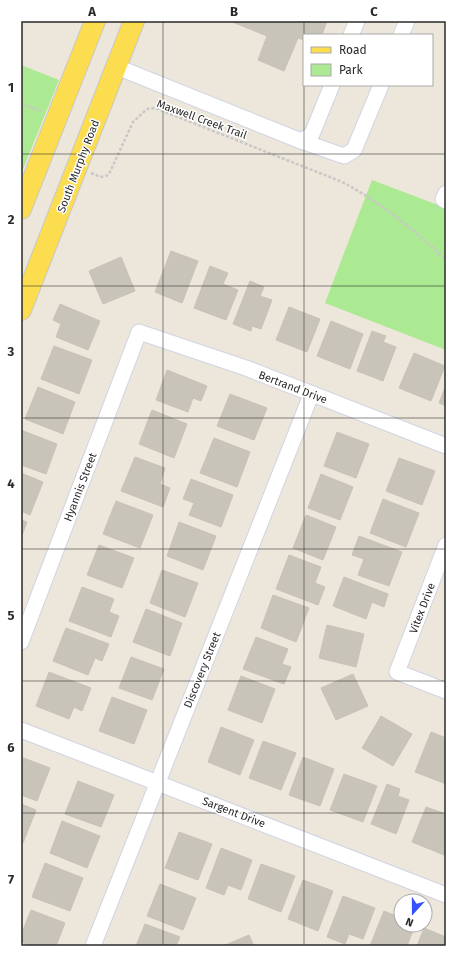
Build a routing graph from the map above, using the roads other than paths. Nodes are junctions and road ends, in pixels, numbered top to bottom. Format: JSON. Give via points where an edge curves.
{"nodes":[{"id":1,"x":95,"y":21,"type":"edge"},
{"id":2,"x":134,"y":21,"type":"edge"},
{"id":3,"x":356,"y":21,"type":"edge"},
{"id":4,"x":407,"y":21,"type":"edge"},
{"id":5,"x":351,"y":34,"type":"edge"},
{"id":6,"x":401,"y":34,"type":"edge"},
{"id":7,"x":117,"y":66,"type":"junction"},
{"id":8,"x":332,"y":86,"type":"edge"},
{"id":9,"x":381,"y":86,"type":"edge"},
{"id":10,"x":301,"y":140,"type":"junction"},
{"id":11,"x":446,"y":192,"type":"edge"},
{"id":12,"x":446,"y":200,"type":"edge"},
{"id":13,"x":21,"y":210,"type":"edge"},
{"id":14,"x":25,"y":289,"type":"edge"},
{"id":15,"x":21,"y":310,"type":"edge"},
{"id":16,"x":139,"y":332,"type":"joint"},
{"id":17,"x":311,"y":395,"type":"junction"},
{"id":18,"x":446,"y":446,"type":"edge"},
{"id":19,"x":446,"y":545,"type":"edge"},
{"id":20,"x":21,"y":642,"type":"edge"},
{"id":21,"x":446,"y":690,"type":"edge"},
{"id":22,"x":21,"y":730,"type":"edge"},
{"id":23,"x":158,"y":782,"type":"junction"},
{"id":24,"x":446,"y":894,"type":"edge"},
{"id":25,"x":93,"y":946,"type":"edge"}],
"edges":[{"from":1,"to":13,"type":"main road"},
{"from":2,"to":7,"type":"main road","name":"South Murphy Road"},
{"from":3,"to":5,"type":"street"},
{"from":4,"to":6,"type":"street"},
{"from":7,"to":10,"type":"street"},
{"from":7,"to":14,"type":"main road","name":"South Murphy Road"},
{"from":8,"to":10,"type":"street","via":[[312,134]]},
{"from":9,"to":10,"type":"street","via":[[354,150],[344,156]]},
{"from":11,"to":12,"type":"street","via":[[443,200]]},
{"from":14,"to":15,"type":"main road","name":"South Murphy Road"},
{"from":16,"to":17,"type":"street","name":"Bertrand Drive","via":[[246,368]]},
{"from":16,"to":20,"type":"street","name":"Hyannis Street"},
{"from":17,"to":18,"type":"street","name":"Bertrand Drive"},
{"from":17,"to":23,"type":"street","name":"Discovery Street"},
{"from":19,"to":21,"type":"street","name":"Vitex Drive","via":[[397,672]]},
{"from":22,"to":23,"type":"street","name":"Sargent Drive"},
{"from":23,"to":24,"type":"street","name":"Sargent Drive"},
{"from":23,"to":25,"type":"street","name":"Discovery Street"}]}
